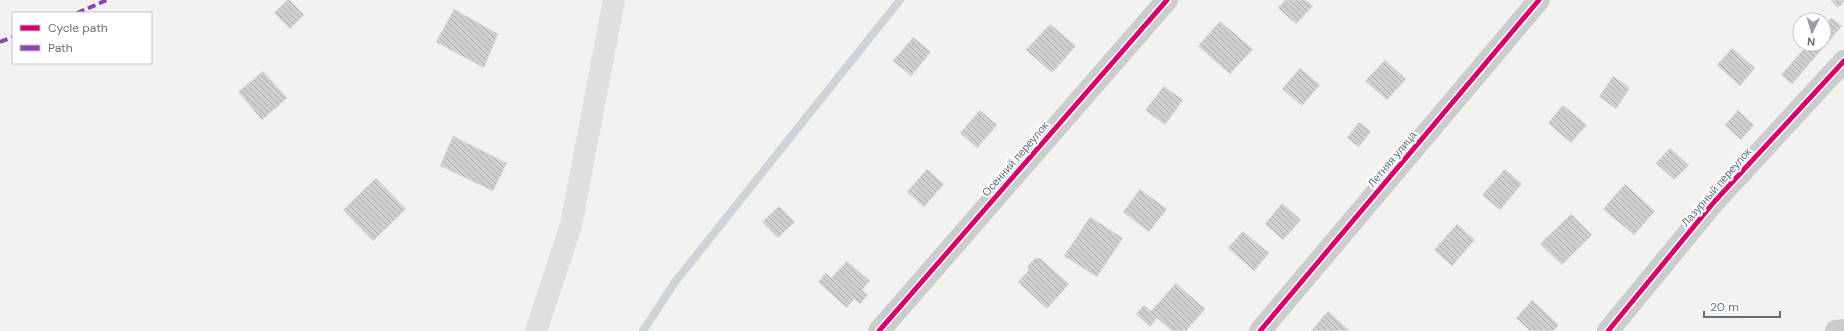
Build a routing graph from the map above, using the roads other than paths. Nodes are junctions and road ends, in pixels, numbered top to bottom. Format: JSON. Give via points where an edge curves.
{"nodes":[{"id":1,"x":614,"y":0,"type":"edge"},
{"id":2,"x":1167,"y":0,"type":"edge"},
{"id":3,"x":1539,"y":0,"type":"edge"},
{"id":4,"x":1844,"y":61,"type":"edge"},
{"id":5,"x":1844,"y":330,"type":"edge"},
{"id":6,"x":536,"y":331,"type":"edge"},
{"id":7,"x":879,"y":331,"type":"edge"},
{"id":8,"x":1260,"y":331,"type":"edge"},
{"id":9,"x":1608,"y":331,"type":"edge"},
{"id":10,"x":1836,"y":331,"type":"edge"}],
"edges":[{"from":1,"to":6,"type":"main road","via":[[571,225]]},
{"from":2,"to":7,"type":"street","name":"Осенний переулок"},
{"from":3,"to":8,"type":"street","name":"Летняя улица"},
{"from":4,"to":9,"type":"street","name":"Лазурный переулок","via":[[1714,202]]},
{"from":5,"to":10,"type":"street"}]}
